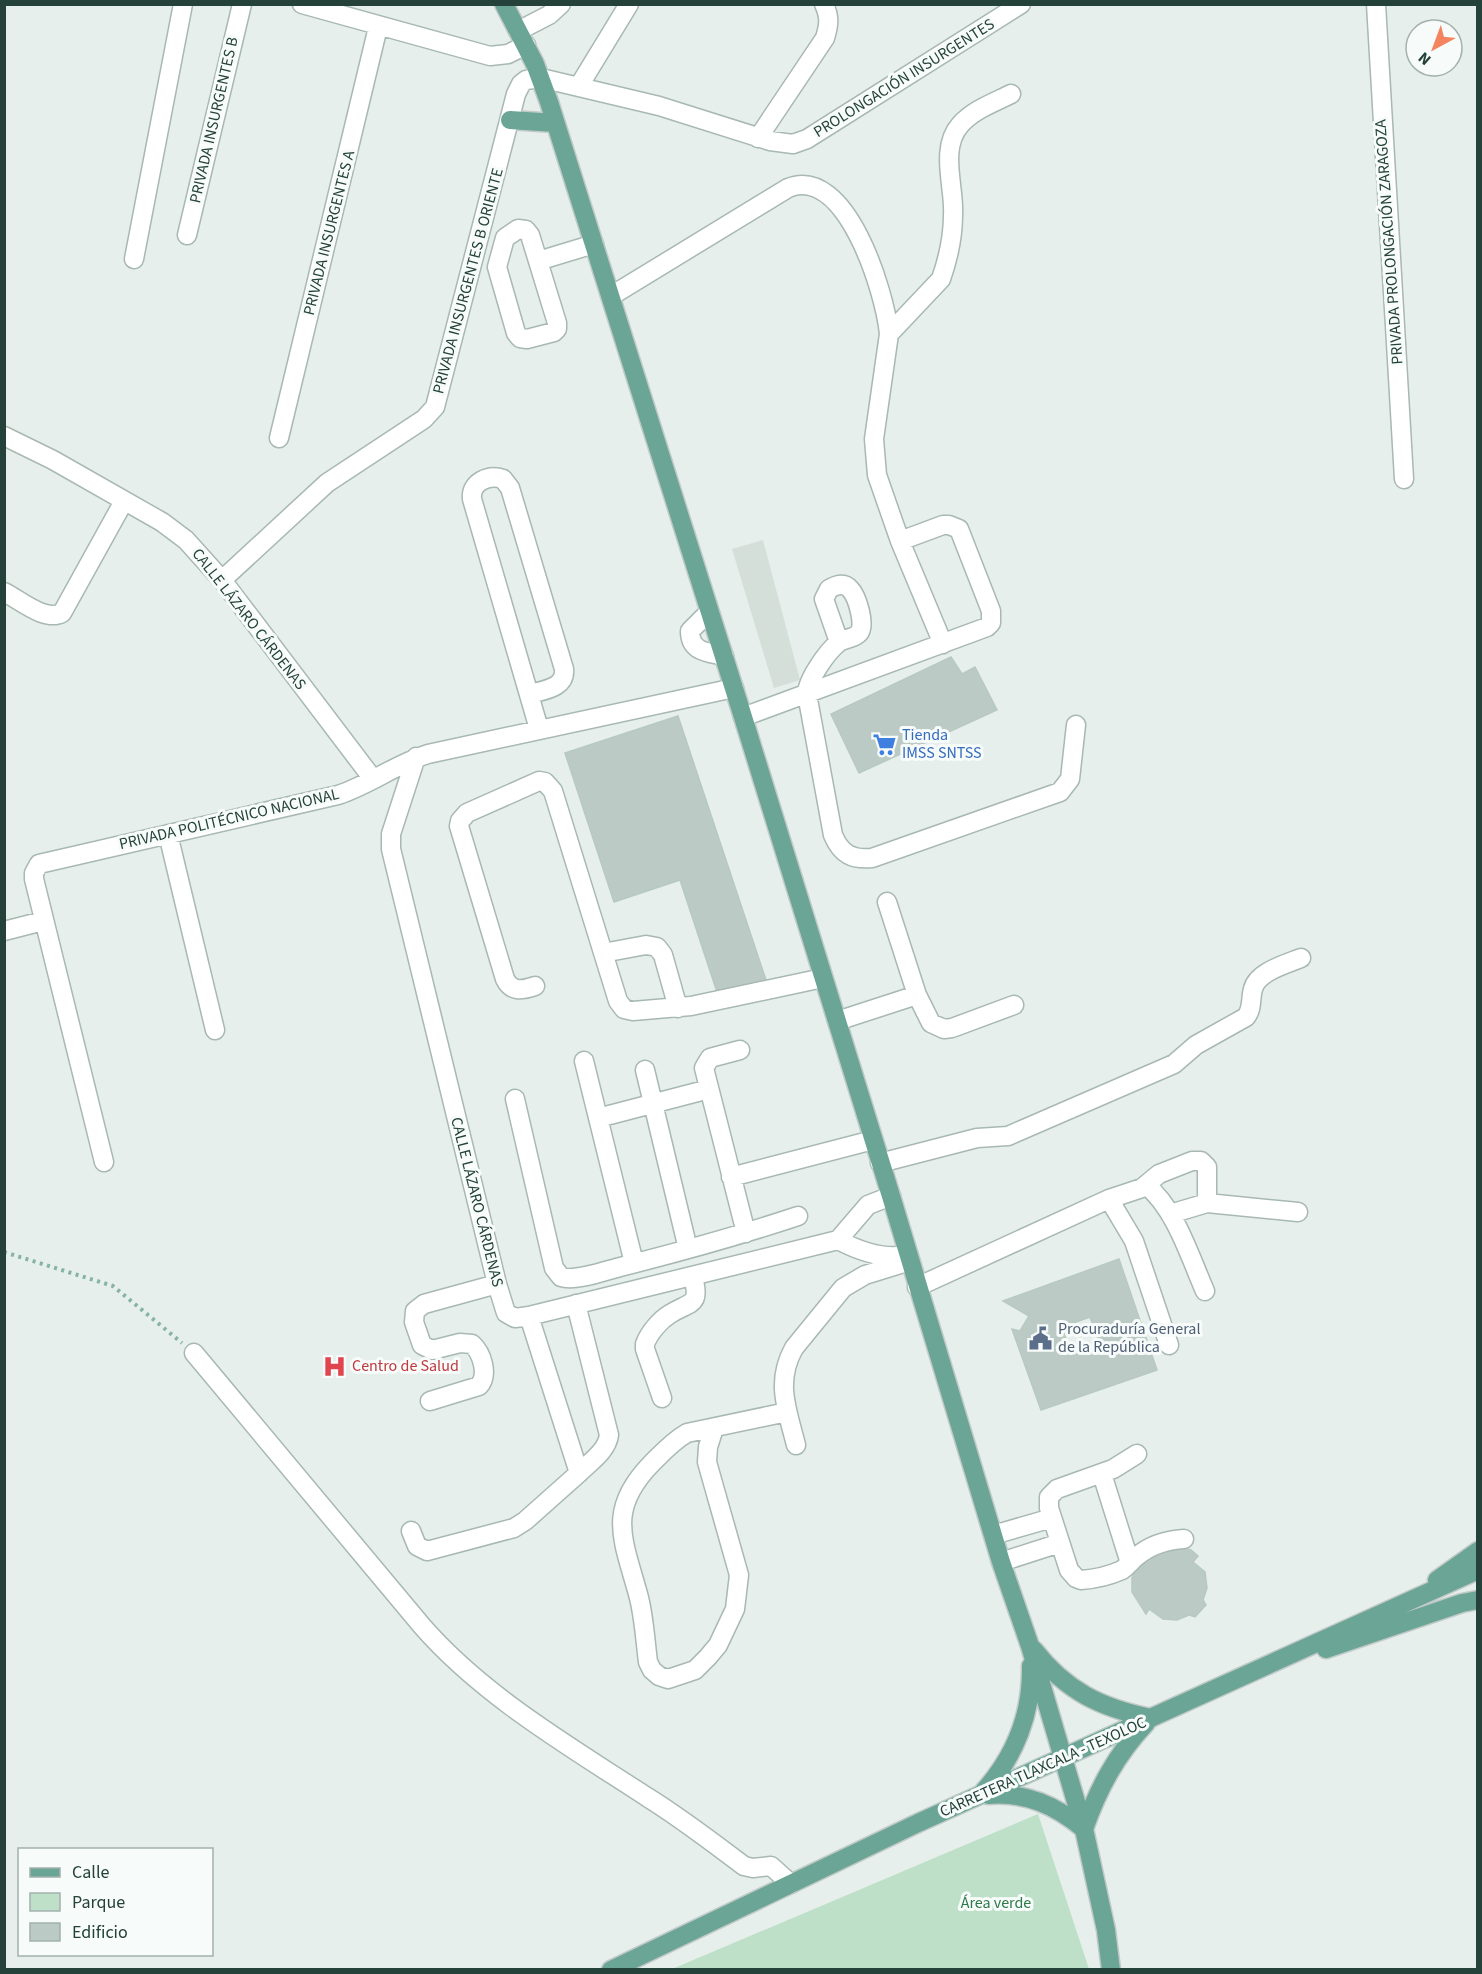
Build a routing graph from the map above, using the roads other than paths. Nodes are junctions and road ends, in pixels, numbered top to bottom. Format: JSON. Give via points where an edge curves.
{"nodes":[{"id":1,"x":183,"y":4,"type":"edge"},
{"id":2,"x":242,"y":4,"type":"edge"},
{"id":3,"x":303,"y":4,"type":"edge"},
{"id":4,"x":504,"y":4,"type":"edge"},
{"id":5,"x":561,"y":4,"type":"edge"},
{"id":6,"x":629,"y":4,"type":"edge"},
{"id":7,"x":824,"y":4,"type":"edge"},
{"id":8,"x":1021,"y":4,"type":"edge"},
{"id":9,"x":1376,"y":4,"type":"edge"},
{"id":10,"x":992,"y":12,"type":"edge"},
{"id":11,"x":378,"y":27,"type":"junction"},
{"id":12,"x":522,"y":38,"type":"junction"},
{"id":13,"x":542,"y":78,"type":"junction"},
{"id":14,"x":579,"y":86,"type":"junction"},
{"id":15,"x":1011,"y":94,"type":"dead end"},
{"id":16,"x":510,"y":120,"type":"junction"},
{"id":17,"x":555,"y":123,"type":"junction"},
{"id":18,"x":758,"y":138,"type":"junction"},
{"id":19,"x":187,"y":236,"type":"dead end"},
{"id":20,"x":594,"y":244,"type":"junction"},
{"id":21,"x":134,"y":259,"type":"dead end"},
{"id":22,"x":538,"y":261,"type":"junction"},
{"id":23,"x":611,"y":296,"type":"junction"},
{"id":24,"x":889,"y":334,"type":"junction"},
{"id":25,"x":4,"y":436,"type":"edge"},
{"id":26,"x":279,"y":438,"type":"dead end"},
{"id":27,"x":1404,"y":479,"type":"dead end"},
{"id":28,"x":124,"y":501,"type":"junction"},
{"id":29,"x":900,"y":541,"type":"junction"},
{"id":30,"x":222,"y":580,"type":"junction"},
{"id":31,"x":4,"y":592,"type":"edge"},
{"id":32,"x":709,"y":612,"type":"junction"},
{"id":33,"x":839,"y":642,"type":"dead end"},
{"id":34,"x":943,"y":644,"type":"junction"},
{"id":35,"x":724,"y":656,"type":"junction"},
{"id":36,"x":734,"y":688,"type":"junction"},
{"id":37,"x":530,"y":694,"type":"junction"},
{"id":38,"x":807,"y":694,"type":"junction"},
{"id":39,"x":743,"y":717,"type":"junction"},
{"id":40,"x":1076,"y":725,"type":"dead end"},
{"id":41,"x":539,"y":729,"type":"junction"},
{"id":42,"x":416,"y":758,"type":"junction"},
{"id":43,"x":373,"y":779,"type":"junction"},
{"id":44,"x":168,"y":834,"type":"junction"},
{"id":45,"x":887,"y":902,"type":"dead end"},
{"id":46,"x":44,"y":921,"type":"junction"},
{"id":47,"x":4,"y":931,"type":"edge"},
{"id":48,"x":603,"y":953,"type":"junction"},
{"id":49,"x":1301,"y":958,"type":"dead end"},
{"id":50,"x":823,"y":978,"type":"junction"},
{"id":51,"x":535,"y":986,"type":"dead end"},
{"id":52,"x":917,"y":995,"type":"junction"},
{"id":53,"x":1014,"y":1005,"type":"dead end"},
{"id":54,"x":678,"y":1008,"type":"junction"},
{"id":55,"x":837,"y":1021,"type":"junction"},
{"id":56,"x":215,"y":1030,"type":"dead end"},
{"id":57,"x":740,"y":1050,"type":"dead end"},
{"id":58,"x":584,"y":1061,"type":"dead end"},
{"id":59,"x":645,"y":1070,"type":"dead end"},
{"id":60,"x":709,"y":1089,"type":"junction"},
{"id":61,"x":515,"y":1099,"type":"dead end"},
{"id":62,"x":652,"y":1104,"type":"junction"},
{"id":63,"x":598,"y":1118,"type":"junction"},
{"id":64,"x":873,"y":1140,"type":"junction"},
{"id":65,"x":104,"y":1162,"type":"dead end"},
{"id":66,"x":880,"y":1163,"type":"junction"},
{"id":67,"x":731,"y":1177,"type":"junction"},
{"id":68,"x":1146,"y":1185,"type":"junction"},
{"id":69,"x":891,"y":1196,"type":"junction"},
{"id":70,"x":1109,"y":1199,"type":"junction"},
{"id":71,"x":1207,"y":1203,"type":"junction"},
{"id":72,"x":1298,"y":1212,"type":"dead end"},
{"id":73,"x":1170,"y":1214,"type":"junction"},
{"id":74,"x":798,"y":1216,"type":"dead end"},
{"id":75,"x":746,"y":1233,"type":"junction"},
{"id":76,"x":838,"y":1240,"type":"junction"},
{"id":77,"x":688,"y":1249,"type":"junction"},
{"id":78,"x":910,"y":1258,"type":"junction"},
{"id":79,"x":634,"y":1263,"type":"junction"},
{"id":80,"x":693,"y":1276,"type":"junction"},
{"id":81,"x":497,"y":1284,"type":"junction"},
{"id":82,"x":918,"y":1287,"type":"junction"},
{"id":83,"x":1205,"y":1291,"type":"dead end"},
{"id":84,"x":576,"y":1304,"type":"junction"},
{"id":85,"x":529,"y":1316,"type":"junction"},
{"id":86,"x":1169,"y":1345,"type":"dead end"},
{"id":87,"x":194,"y":1353,"type":"road end"},
{"id":88,"x":662,"y":1398,"type":"dead end"},
{"id":89,"x":430,"y":1401,"type":"dead end"},
{"id":90,"x":787,"y":1412,"type":"junction"},
{"id":91,"x":714,"y":1428,"type":"junction"},
{"id":92,"x":796,"y":1444,"type":"dead end"},
{"id":93,"x":1137,"y":1454,"type":"dead end"},
{"id":94,"x":579,"y":1473,"type":"junction"},
{"id":95,"x":1102,"y":1474,"type":"junction"},
{"id":96,"x":1052,"y":1518,"type":"junction"},
{"id":97,"x":411,"y":1531,"type":"dead end"},
{"id":98,"x":993,"y":1535,"type":"junction"},
{"id":99,"x":1184,"y":1539,"type":"dead end"},
{"id":100,"x":1060,"y":1543,"type":"junction"},
{"id":101,"x":1478,"y":1551,"type":"edge"},
{"id":102,"x":1001,"y":1562,"type":"junction"},
{"id":103,"x":1130,"y":1563,"type":"junction"},
{"id":104,"x":1478,"y":1570,"type":"edge"},
{"id":105,"x":1413,"y":1599,"type":"junction"},
{"id":106,"x":1478,"y":1600,"type":"edge"},
{"id":107,"x":1030,"y":1646,"type":"junction"},
{"id":108,"x":1280,"y":1659,"type":"junction"},
{"id":109,"x":1151,"y":1718,"type":"junction"},
{"id":110,"x":1063,"y":1758,"type":"junction"},
{"id":111,"x":980,"y":1796,"type":"junction"},
{"id":112,"x":1084,"y":1830,"type":"junction"},
{"id":113,"x":791,"y":1884,"type":"junction"},
{"id":114,"x":611,"y":1970,"type":"edge"},
{"id":115,"x":1111,"y":1970,"type":"edge"}],
"edges":[{"from":1,"to":21,"type":"street"},
{"from":2,"to":19,"type":"street","name":"PRIVADA INSURGENTES B"},
{"from":3,"to":11,"type":"street"},
{"from":4,"to":12,"type":"main road"},
{"from":5,"to":12,"type":"street"},
{"from":6,"to":14,"type":"street"},
{"from":7,"to":18,"type":"street","via":[[829,26],[825,38]]},
{"from":8,"to":10,"type":"street","name":"PROLONGACIÓN INSURGENTES"},
{"from":9,"to":27,"type":"street","name":"PRIVADA PROLONGACIÓN ZARAGOZA"},
{"from":10,"to":18,"type":"street","name":"PROLONGACIÓN INSURGENTES","via":[[807,139],[793,144]]},
{"from":11,"to":12,"type":"street","via":[[500,57]]},
{"from":11,"to":26,"type":"street","name":"PRIVADA INSURGENTES A"},
{"from":12,"to":13,"type":"main road"},
{"from":13,"to":14,"type":"street","name":"PROLONGACIÓN INSURGENTES"},
{"from":13,"to":16,"type":"street","name":"PRIVADA INSURGENTES B ORIENTE","via":[[521,84]]},
{"from":13,"to":17,"type":"main road"},
{"from":14,"to":18,"type":"street","name":"PROLONGACIÓN INSURGENTES","via":[[659,106]]},
{"from":15,"to":24,"type":"street","via":[[970,114],[952,138],[953,224],[941,279]]},
{"from":16,"to":17,"type":"main road"},
{"from":16,"to":30,"type":"street","name":"PRIVADA INSURGENTES B ORIENTE","via":[[432,412],[327,483]]},
{"from":17,"to":20,"type":"main road"},
{"from":20,"to":22,"type":"street"},
{"from":20,"to":23,"type":"main road"},
{"from":22,"to":22,"type":"street","via":[[557,327],[551,333],[523,340],[516,333],[497,267],[505,237],[512,231],[526,230]]},
{"from":23,"to":24,"type":"street","via":[[788,188],[807,184],[828,195],[853,225],[873,270]]},
{"from":23,"to":32,"type":"main road"},
{"from":24,"to":29,"type":"street","via":[[874,457]]},
{"from":25,"to":28,"type":"street","name":"CALLE LÁZARO CÁRDENAS"},
{"from":28,"to":30,"type":"street","name":"CALLE LÁZARO CÁRDENAS","via":[[175,530]]},
{"from":28,"to":31,"type":"street","via":[[66,609],[57,616],[46,615]]},
{"from":29,"to":34,"type":"street"},
{"from":29,"to":34,"type":"street","via":[[949,525],[962,534],[992,617],[982,630]]},
{"from":30,"to":43,"type":"street","name":"CALLE LÁZARO CÁRDENAS"},
{"from":32,"to":35,"type":"main road"},
{"from":32,"to":35,"type":"street","via":[[690,631],[692,643],[698,650]]},
{"from":33,"to":38,"type":"street","via":[[811,677]]},
{"from":34,"to":38,"type":"street"},
{"from":35,"to":36,"type":"main road"},
{"from":36,"to":39,"type":"main road"},
{"from":36,"to":41,"type":"street","name":"PRIVADA POLITÉCNICO NACIONAL"},
{"from":37,"to":37,"type":"street","via":[[472,499],[477,483],[492,477],[503,479],[510,488],[564,669],[559,684]]},
{"from":37,"to":41,"type":"street"},
{"from":38,"to":39,"type":"street"},
{"from":38,"to":40,"type":"street","via":[[833,835],[847,856],[860,860],[1060,792],[1071,771]]},
{"from":39,"to":50,"type":"main road"},
{"from":41,"to":42,"type":"street","name":"PRIVADA POLITÉCNICO NACIONAL"},
{"from":42,"to":43,"type":"street","name":"PRIVADA POLITÉCNICO NACIONAL"},
{"from":42,"to":81,"type":"street","name":"CALLE LÁZARO CÁRDENAS","via":[[391,834],[391,849]]},
{"from":43,"to":44,"type":"street","name":"PRIVADA POLITÉCNICO NACIONAL","via":[[338,795]]},
{"from":44,"to":46,"type":"street","name":"PRIVADA POLITÉCNICO NACIONAL","via":[[45,861],[36,868],[34,879]]},
{"from":44,"to":56,"type":"street"},
{"from":45,"to":52,"type":"street"},
{"from":46,"to":47,"type":"street"},
{"from":46,"to":65,"type":"street"},
{"from":48,"to":51,"type":"street","via":[[550,786],[533,782],[468,813],[460,821],[460,831],[505,980],[518,990]]},
{"from":48,"to":54,"type":"street","via":[[624,1009]]},
{"from":48,"to":54,"type":"street","via":[[646,945],[657,947],[663,955]]},
{"from":49,"to":66,"type":"street","via":[[1264,975],[1255,983],[1246,1017],[1196,1045],[1174,1064],[1008,1136],[976,1138]]},
{"from":50,"to":54,"type":"street"},
{"from":50,"to":55,"type":"main road"},
{"from":52,"to":53,"type":"street","via":[[930,1023],[944,1029]]},
{"from":52,"to":55,"type":"street"},
{"from":55,"to":64,"type":"main road"},
{"from":57,"to":60,"type":"street","via":[[706,1062]]},
{"from":58,"to":63,"type":"street"},
{"from":59,"to":62,"type":"street"},
{"from":60,"to":62,"type":"street"},
{"from":60,"to":67,"type":"street"},
{"from":61,"to":79,"type":"street","via":[[557,1273],[572,1279]]},
{"from":62,"to":63,"type":"street"},
{"from":62,"to":77,"type":"street"},
{"from":63,"to":79,"type":"street"},
{"from":64,"to":66,"type":"main road"},
{"from":64,"to":67,"type":"street"},
{"from":66,"to":69,"type":"main road"},
{"from":67,"to":75,"type":"street"},
{"from":68,"to":70,"type":"street"},
{"from":68,"to":71,"type":"street","via":[[1159,1174],[1198,1160],[1207,1167]]},
{"from":68,"to":73,"type":"street"},
{"from":69,"to":76,"type":"street","via":[[868,1205]]},
{"from":69,"to":78,"type":"main road"},
{"from":70,"to":82,"type":"street"},
{"from":70,"to":86,"type":"street","via":[[1134,1241]]},
{"from":71,"to":72,"type":"street"},
{"from":71,"to":73,"type":"street"},
{"from":73,"to":83,"type":"street"},
{"from":74,"to":75,"type":"street"},
{"from":75,"to":77,"type":"street"},
{"from":76,"to":78,"type":"street","via":[[890,1258]]},
{"from":76,"to":80,"type":"street"},
{"from":77,"to":79,"type":"street"},
{"from":78,"to":82,"type":"main road"},
{"from":78,"to":90,"type":"street","via":[[843,1288],[794,1348],[783,1378]]},
{"from":80,"to":84,"type":"street"},
{"from":80,"to":88,"type":"street","via":[[697,1294],[693,1303],[666,1317],[645,1344]]},
{"from":81,"to":85,"type":"street","name":"CALLE LÁZARO CÁRDENAS","via":[[506,1313],[514,1318]]},
{"from":81,"to":89,"type":"street","via":[[424,1304],[415,1311],[414,1322],[422,1345],[432,1350],[472,1344],[484,1370],[479,1386]]},
{"from":82,"to":98,"type":"main road"},
{"from":84,"to":85,"type":"street"},
{"from":84,"to":94,"type":"street","via":[[609,1435],[603,1449]]},
{"from":85,"to":94,"type":"street"},
{"from":87,"to":113,"type":"street","via":[[422,1626],[465,1670],[744,1866],[771,1866]]},
{"from":90,"to":91,"type":"street"},
{"from":90,"to":92,"type":"street"},
{"from":91,"to":91,"type":"street","via":[[677,1438],[666,1448],[632,1486],[622,1518],[623,1543],[638,1594],[648,1662],[659,1676],[668,1679],[687,1674],[702,1664],[718,1644],[735,1609],[739,1575],[707,1462]]},
{"from":93,"to":95,"type":"street"},
{"from":94,"to":97,"type":"street","via":[[514,1528],[427,1551],[417,1546]]},
{"from":95,"to":96,"type":"street","via":[[1053,1492],[1048,1502]]},
{"from":95,"to":103,"type":"street"},
{"from":96,"to":98,"type":"street"},
{"from":96,"to":100,"type":"street"},
{"from":98,"to":102,"type":"main road"},
{"from":99,"to":103,"type":"street","via":[[1157,1544]]},
{"from":100,"to":102,"type":"street"},
{"from":100,"to":103,"type":"street","via":[[1069,1570],[1081,1580],[1119,1571]]},
{"from":101,"to":105,"type":"main road"},
{"from":102,"to":107,"type":"main road"},
{"from":104,"to":105,"type":"main road","name":"CARRETERA TLAXCALA - TEXOLOC"},
{"from":105,"to":108,"type":"main road","name":"CARRETERA TLAXCALA - TEXOLOC"},
{"from":106,"to":108,"type":"main road","via":[[1333,1647]]},
{"from":107,"to":109,"type":"main road","via":[[1045,1665],[1082,1695],[1104,1706]]},
{"from":107,"to":110,"type":"main road"},
{"from":107,"to":111,"type":"main road","via":[[1031,1674],[1022,1727],[1012,1752]]},
{"from":108,"to":109,"type":"main road","name":"CARRETERA TLAXCALA - TEXOLOC"},
{"from":109,"to":110,"type":"main road","name":"CARRETERA TLAXCALA - TEXOLOC"},
{"from":109,"to":112,"type":"main road","via":[[1104,1780]]},
{"from":110,"to":111,"type":"main road","name":"CARRETERA TLAXCALA - TEXOLOC"},
{"from":110,"to":112,"type":"main road"},
{"from":111,"to":112,"type":"main road","via":[[1025,1796],[1047,1803]]},
{"from":111,"to":113,"type":"main road","name":"CARRETERA TLAXCALA - TEXOLOC"},
{"from":112,"to":115,"type":"main road"},
{"from":113,"to":114,"type":"main road","name":"CARRETERA TLAXCALA - TEXOLOC"}]}
